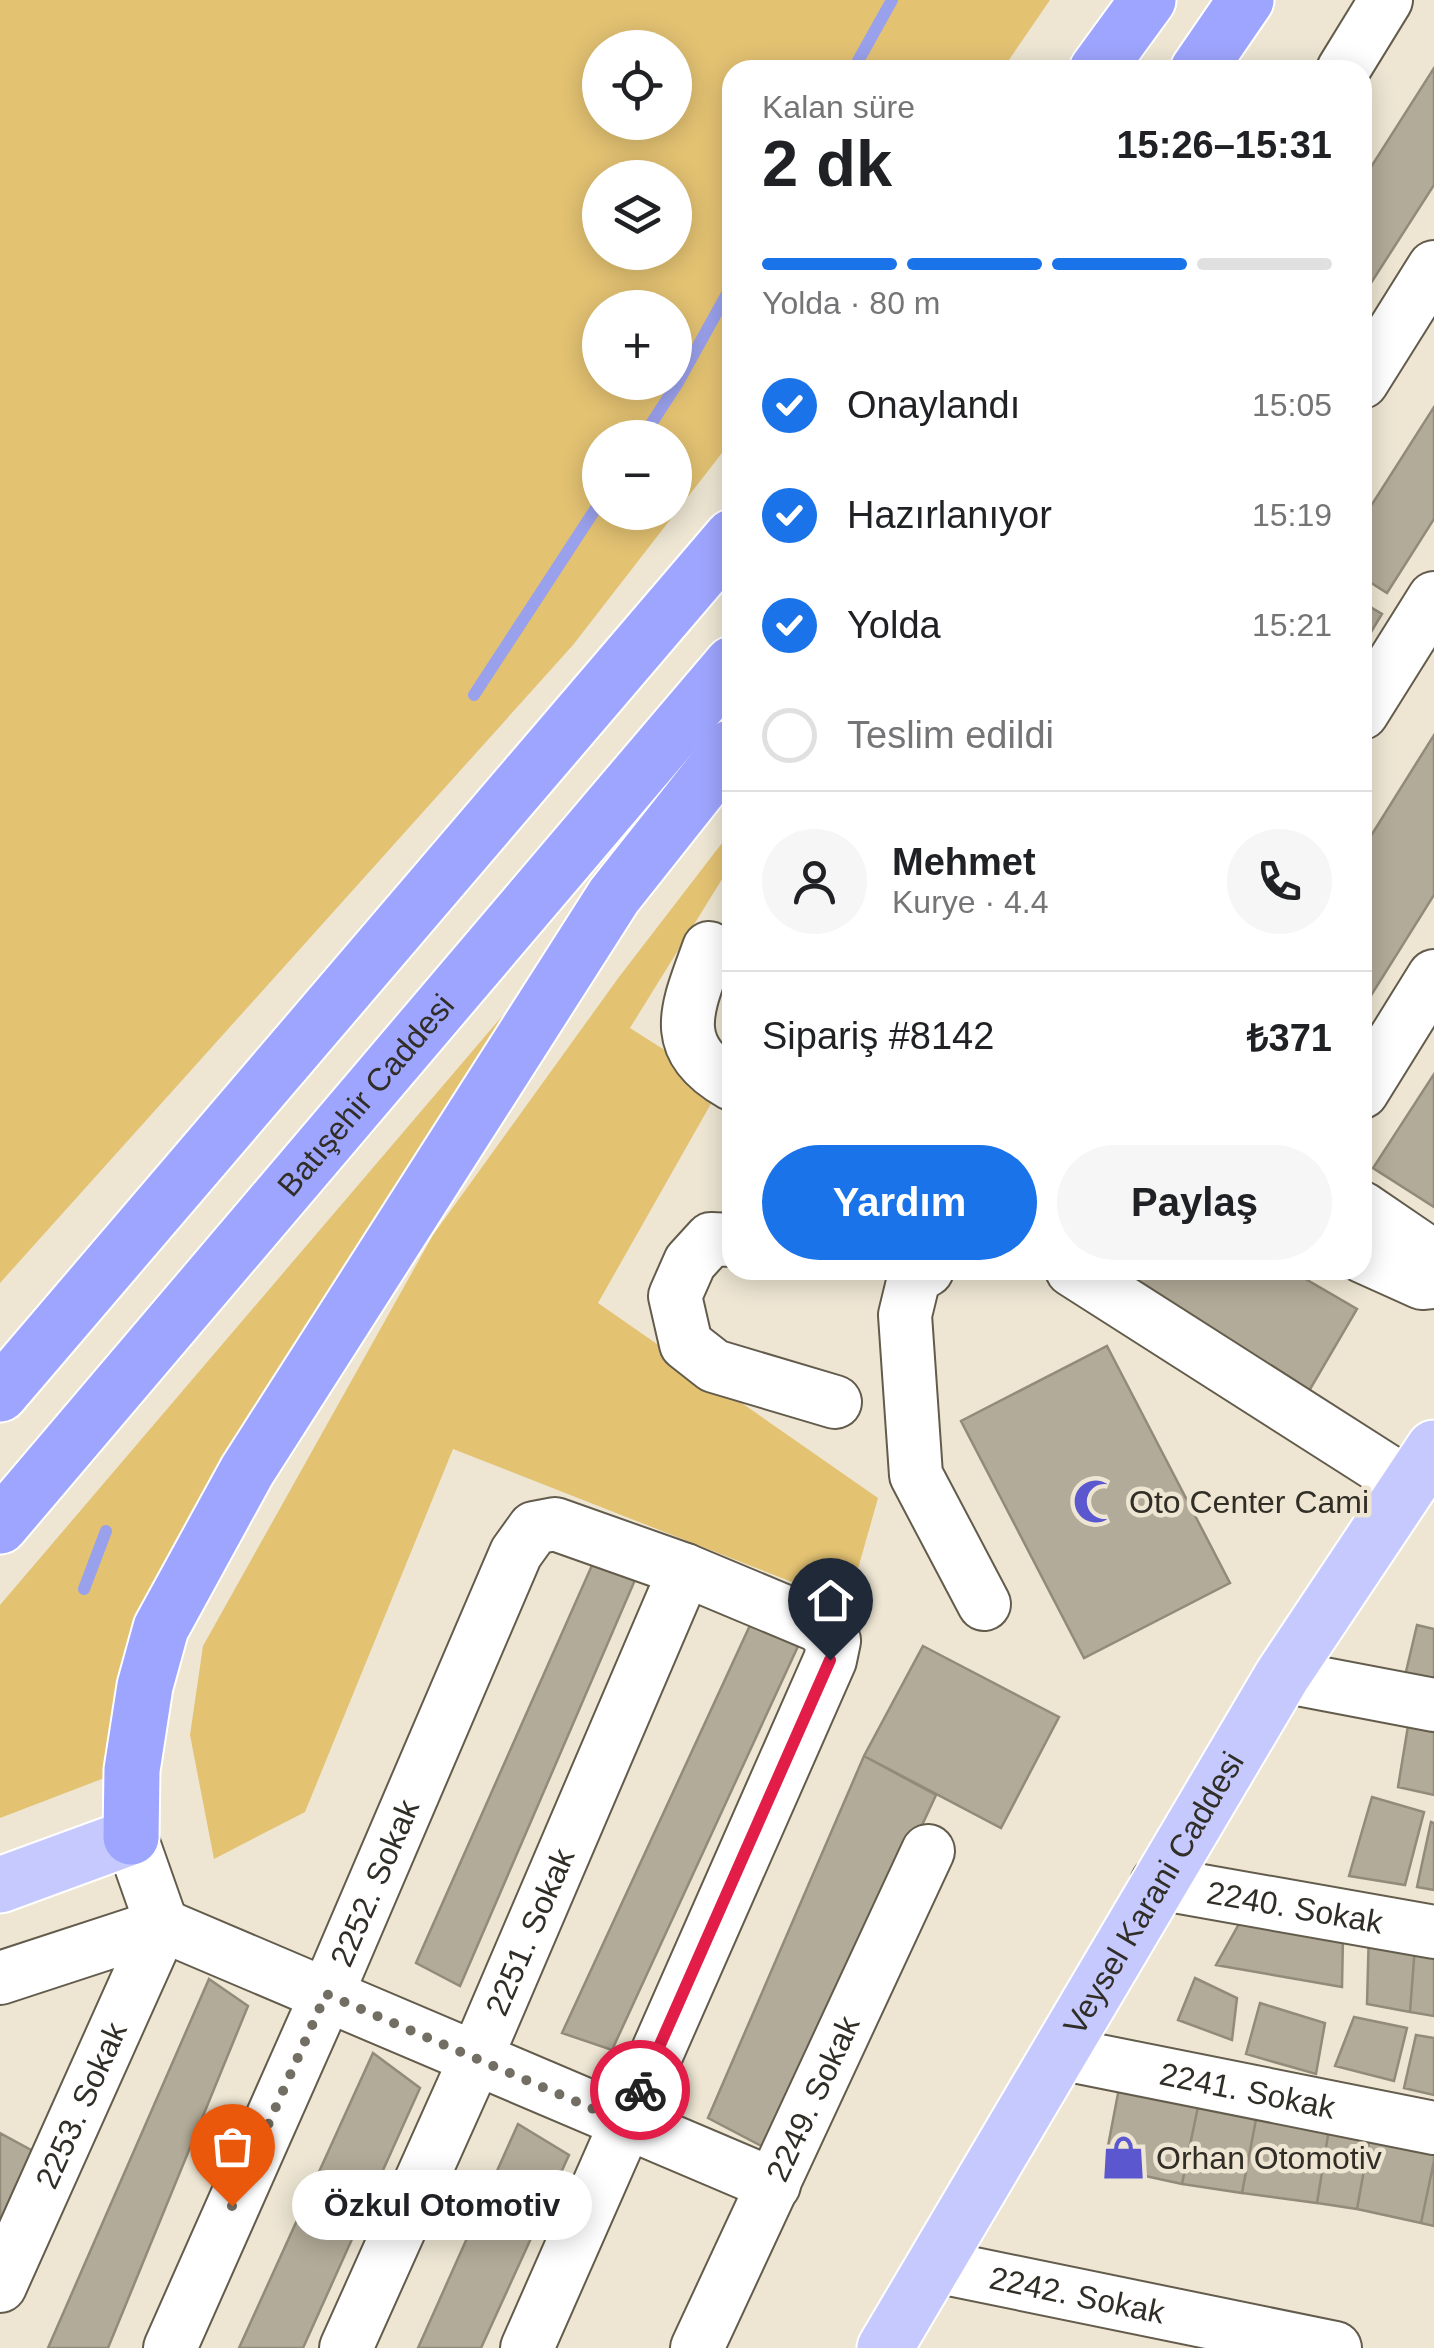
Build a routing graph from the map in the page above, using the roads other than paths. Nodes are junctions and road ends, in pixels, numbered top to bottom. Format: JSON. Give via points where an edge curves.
{"nodes":[{"id":1,"x":1148,"y":0,"type":"edge"},
{"id":2,"x":1246,"y":0,"type":"edge"},
{"id":3,"x":1386,"y":0,"type":"edge"},
{"id":4,"x":1104,"y":60,"type":"edge"},
{"id":5,"x":1205,"y":60,"type":"edge"},
{"id":6,"x":1349,"y":60,"type":"edge"},
{"id":7,"x":1434,"y":267,"type":"edge"},
{"id":8,"x":1372,"y":366,"type":"edge"},
{"id":9,"x":722,"y":549,"type":"edge"},
{"id":10,"x":1434,"y":598,"type":"edge"},
{"id":11,"x":722,"y":676,"type":"edge"},
{"id":12,"x":1372,"y":697,"type":"edge"},
{"id":13,"x":722,"y":760,"type":"edge"},
{"id":14,"x":709,"y":948,"type":"dead end"},
{"id":15,"x":1434,"y":976,"type":"edge"},
{"id":16,"x":1372,"y":1076,"type":"edge"},
{"id":17,"x":722,"y":1079,"type":"edge"},
{"id":18,"x":1372,"y":1214,"type":"edge"},
{"id":19,"x":722,"y":1240,"type":"edge"},
{"id":20,"x":1434,"y":1257,"type":"edge"},
{"id":21,"x":1372,"y":1260,"type":"edge"},
{"id":22,"x":906,"y":1280,"type":"edge"},
{"id":23,"x":1090,"y":1280,"type":"edge"},
{"id":24,"x":1434,"y":1282,"type":"edge"},
{"id":25,"x":0,"y":1394,"type":"edge"},
{"id":26,"x":835,"y":1402,"type":"dead end"},
{"id":27,"x":1422,"y":1467,"type":"edge"},
{"id":28,"x":0,"y":1526,"type":"edge"},
{"id":29,"x":685,"y":1570,"type":"junction"},
{"id":30,"x":984,"y":1604,"type":"dead end"},
{"id":31,"x":1282,"y":1676,"type":"junction"},
{"id":32,"x":1434,"y":1706,"type":"edge"},
{"id":33,"x":130,"y":1837,"type":"junction"},
{"id":34,"x":928,"y":1850,"type":"dead end"},
{"id":35,"x":1157,"y":1882,"type":"junction"},
{"id":36,"x":0,"y":1885,"type":"edge"},
{"id":37,"x":162,"y":1925,"type":"junction"},
{"id":38,"x":1434,"y":1932,"type":"edge"},
{"id":39,"x":0,"y":1978,"type":"edge"},
{"id":40,"x":326,"y":1994,"type":"junction"},
{"id":41,"x":1060,"y":2054,"type":"junction"},
{"id":42,"x":476,"y":2058,"type":"junction"},
{"id":43,"x":626,"y":2123,"type":"junction"},
{"id":44,"x":1434,"y":2128,"type":"edge"},
{"id":45,"x":774,"y":2185,"type":"junction"},
{"id":46,"x":935,"y":2266,"type":"junction"},
{"id":47,"x":0,"y":2286,"type":"edge"},
{"id":48,"x":170,"y":2348,"type":"edge"},
{"id":49,"x":346,"y":2348,"type":"edge"},
{"id":50,"x":527,"y":2348,"type":"edge"},
{"id":51,"x":697,"y":2348,"type":"edge"},
{"id":52,"x":885,"y":2348,"type":"edge"},
{"id":53,"x":1334,"y":2348,"type":"edge"}],
"edges":[{"from":1,"to":4,"type":"highway"},
{"from":2,"to":5,"type":"highway"},
{"from":3,"to":6,"type":"street"},
{"from":7,"to":8,"type":"street"},
{"from":9,"to":25,"type":"highway"},
{"from":10,"to":12,"type":"street"},
{"from":11,"to":28,"type":"highway","name":"Batışehir Caddesi"},
{"from":13,"to":33,"type":"highway","via":[[614,896],[228,1506],[161,1628],[132,1770]]},
{"from":14,"to":17,"type":"street","via":[[686,1012],[692,1046]]},
{"from":15,"to":16,"type":"street"},
{"from":18,"to":20,"type":"street"},
{"from":19,"to":26,"type":"street","via":[[712,1239],[690,1262],[675,1296],[686,1344],[714,1366]]},
{"from":21,"to":24,"type":"street"},
{"from":22,"to":30,"type":"street","via":[[916,1475]]},
{"from":23,"to":27,"type":"street"},
{"from":27,"to":31,"type":"main road","name":"Veysel Karani Caddesi"},
{"from":29,"to":40,"type":"street","name":"2252. Sokak","via":[[555,1524],[534,1528],[516,1553]]},
{"from":29,"to":42,"type":"street","name":"2251. Sokak"},
{"from":29,"to":43,"type":"street","via":[[819,1626],[834,1641]]},
{"from":31,"to":32,"type":"street"},
{"from":31,"to":35,"type":"main road","name":"Veysel Karani Caddesi"},
{"from":33,"to":36,"type":"main road"},
{"from":33,"to":37,"type":"street"},
{"from":34,"to":45,"type":"street","name":"2249. Sokak"},
{"from":35,"to":38,"type":"street","name":"2240. Sokak"},
{"from":35,"to":41,"type":"main road","name":"Veysel Karani Caddesi"},
{"from":37,"to":39,"type":"street"},
{"from":37,"to":40,"type":"street"},
{"from":37,"to":47,"type":"street","name":"2253. Sokak"},
{"from":40,"to":42,"type":"street"},
{"from":40,"to":48,"type":"street","name":"2252. Sokak"},
{"from":41,"to":44,"type":"street","name":"2241. Sokak"},
{"from":41,"to":46,"type":"main road","name":"Veysel Karani Caddesi"},
{"from":42,"to":43,"type":"street"},
{"from":42,"to":49,"type":"street","name":"2251. Sokak"},
{"from":43,"to":45,"type":"street"},
{"from":43,"to":50,"type":"street"},
{"from":45,"to":51,"type":"street","name":"2249. Sokak"},
{"from":46,"to":52,"type":"main road","name":"Veysel Karani Caddesi"},
{"from":46,"to":53,"type":"street","name":"2242. Sokak"}]}
